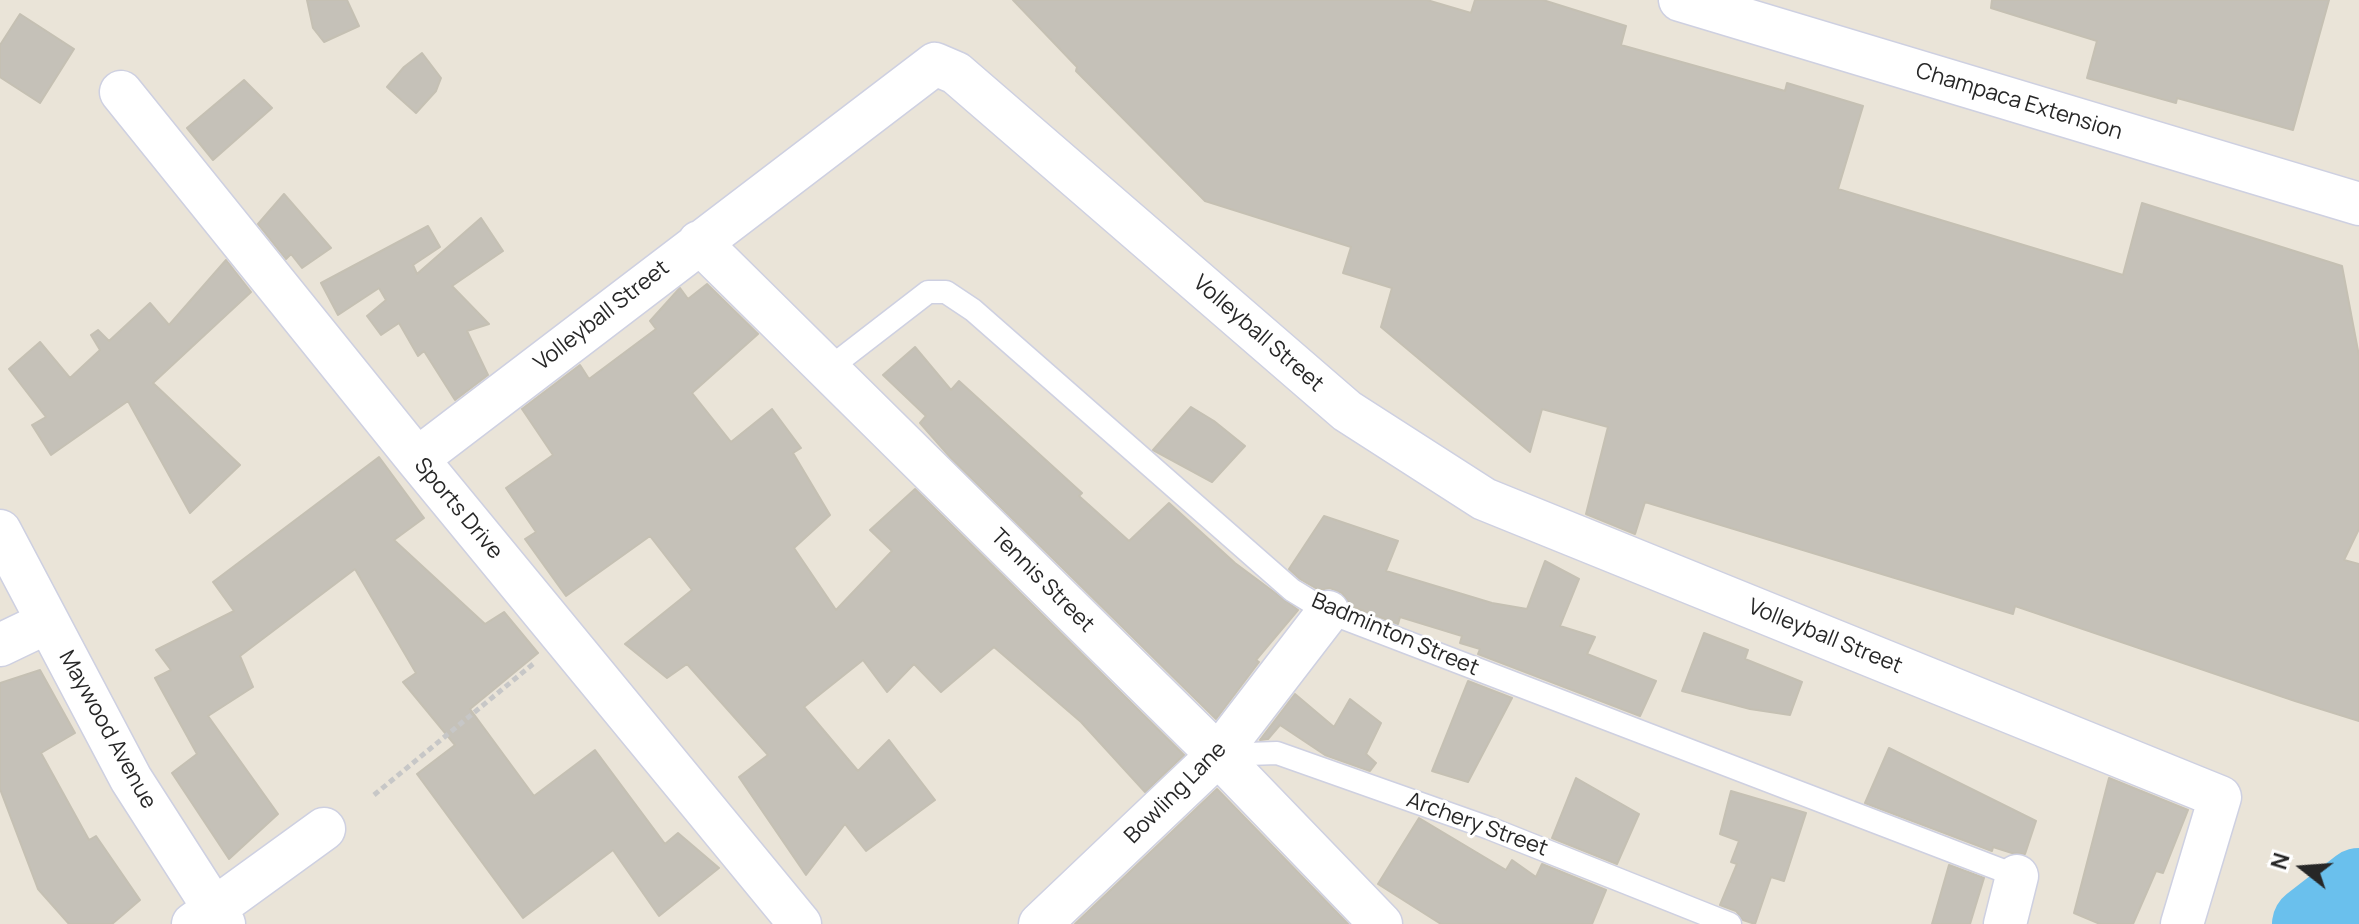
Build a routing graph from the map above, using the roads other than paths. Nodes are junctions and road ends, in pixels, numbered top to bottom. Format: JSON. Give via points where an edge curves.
{"nodes":[{"id":1,"x":1680,"y":0,"type":"edge"},
{"id":2,"x":121,"y":92,"type":"dead end"},
{"id":3,"x":2359,"y":204,"type":"edge"},
{"id":4,"x":699,"y":242,"type":"junction"},
{"id":5,"x":827,"y":370,"type":"junction"},
{"id":6,"x":417,"y":459,"type":"junction"},
{"id":7,"x":0,"y":531,"type":"edge"},
{"id":8,"x":1328,"y":612,"type":"junction"},
{"id":9,"x":48,"y":622,"type":"junction"},
{"id":10,"x":0,"y":645,"type":"edge"},
{"id":11,"x":1218,"y":755,"type":"junction"},
{"id":12,"x":324,"y":829,"type":"dead end"},
{"id":13,"x":2017,"y":876,"type":"joint"},
{"id":14,"x":210,"y":919,"type":"edge"},
{"id":15,"x":1048,"y":922,"type":"edge"},
{"id":16,"x":800,"y":924,"type":"edge"},
{"id":17,"x":1381,"y":924,"type":"edge"},
{"id":18,"x":1730,"y":924,"type":"edge"},
{"id":19,"x":2005,"y":924,"type":"edge"},
{"id":20,"x":2182,"y":924,"type":"edge"}],
"edges":[{"from":1,"to":3,"type":"street","name":"Champaca Extension"},
{"from":2,"to":6,"type":"street","name":"Sports Drive"},
{"from":4,"to":5,"type":"street","name":"Tennis Street"},
{"from":4,"to":6,"type":"street","name":"Volleyball Street"},
{"from":4,"to":20,"type":"street","name":"Volleyball Street","via":[[935,64],[956,73],[1347,411],[1484,499],[2220,797]]},
{"from":5,"to":8,"type":"lane","name":"Badminton Street","via":[[928,292],[946,292],[1292,590]]},
{"from":5,"to":11,"type":"street","name":"Tennis Street"},
{"from":6,"to":16,"type":"street","name":"Sports Drive"},
{"from":7,"to":9,"type":"street","name":"Maywood Avenue"},
{"from":8,"to":11,"type":"street","name":"Bowling Lane"},
{"from":8,"to":13,"type":"lane","name":"Badminton Street"},
{"from":9,"to":10,"type":"street"},
{"from":9,"to":14,"type":"street","name":"Maywood Avenue"},
{"from":11,"to":15,"type":"street","name":"Bowling Lane"},
{"from":11,"to":17,"type":"street","name":"Tennis Street"},
{"from":11,"to":18,"type":"lane","name":"Archery Street","via":[[1277,753],[1489,828]]},
{"from":12,"to":14,"type":"street"},
{"from":13,"to":19,"type":"street","name":"Badminton Street"}]}
